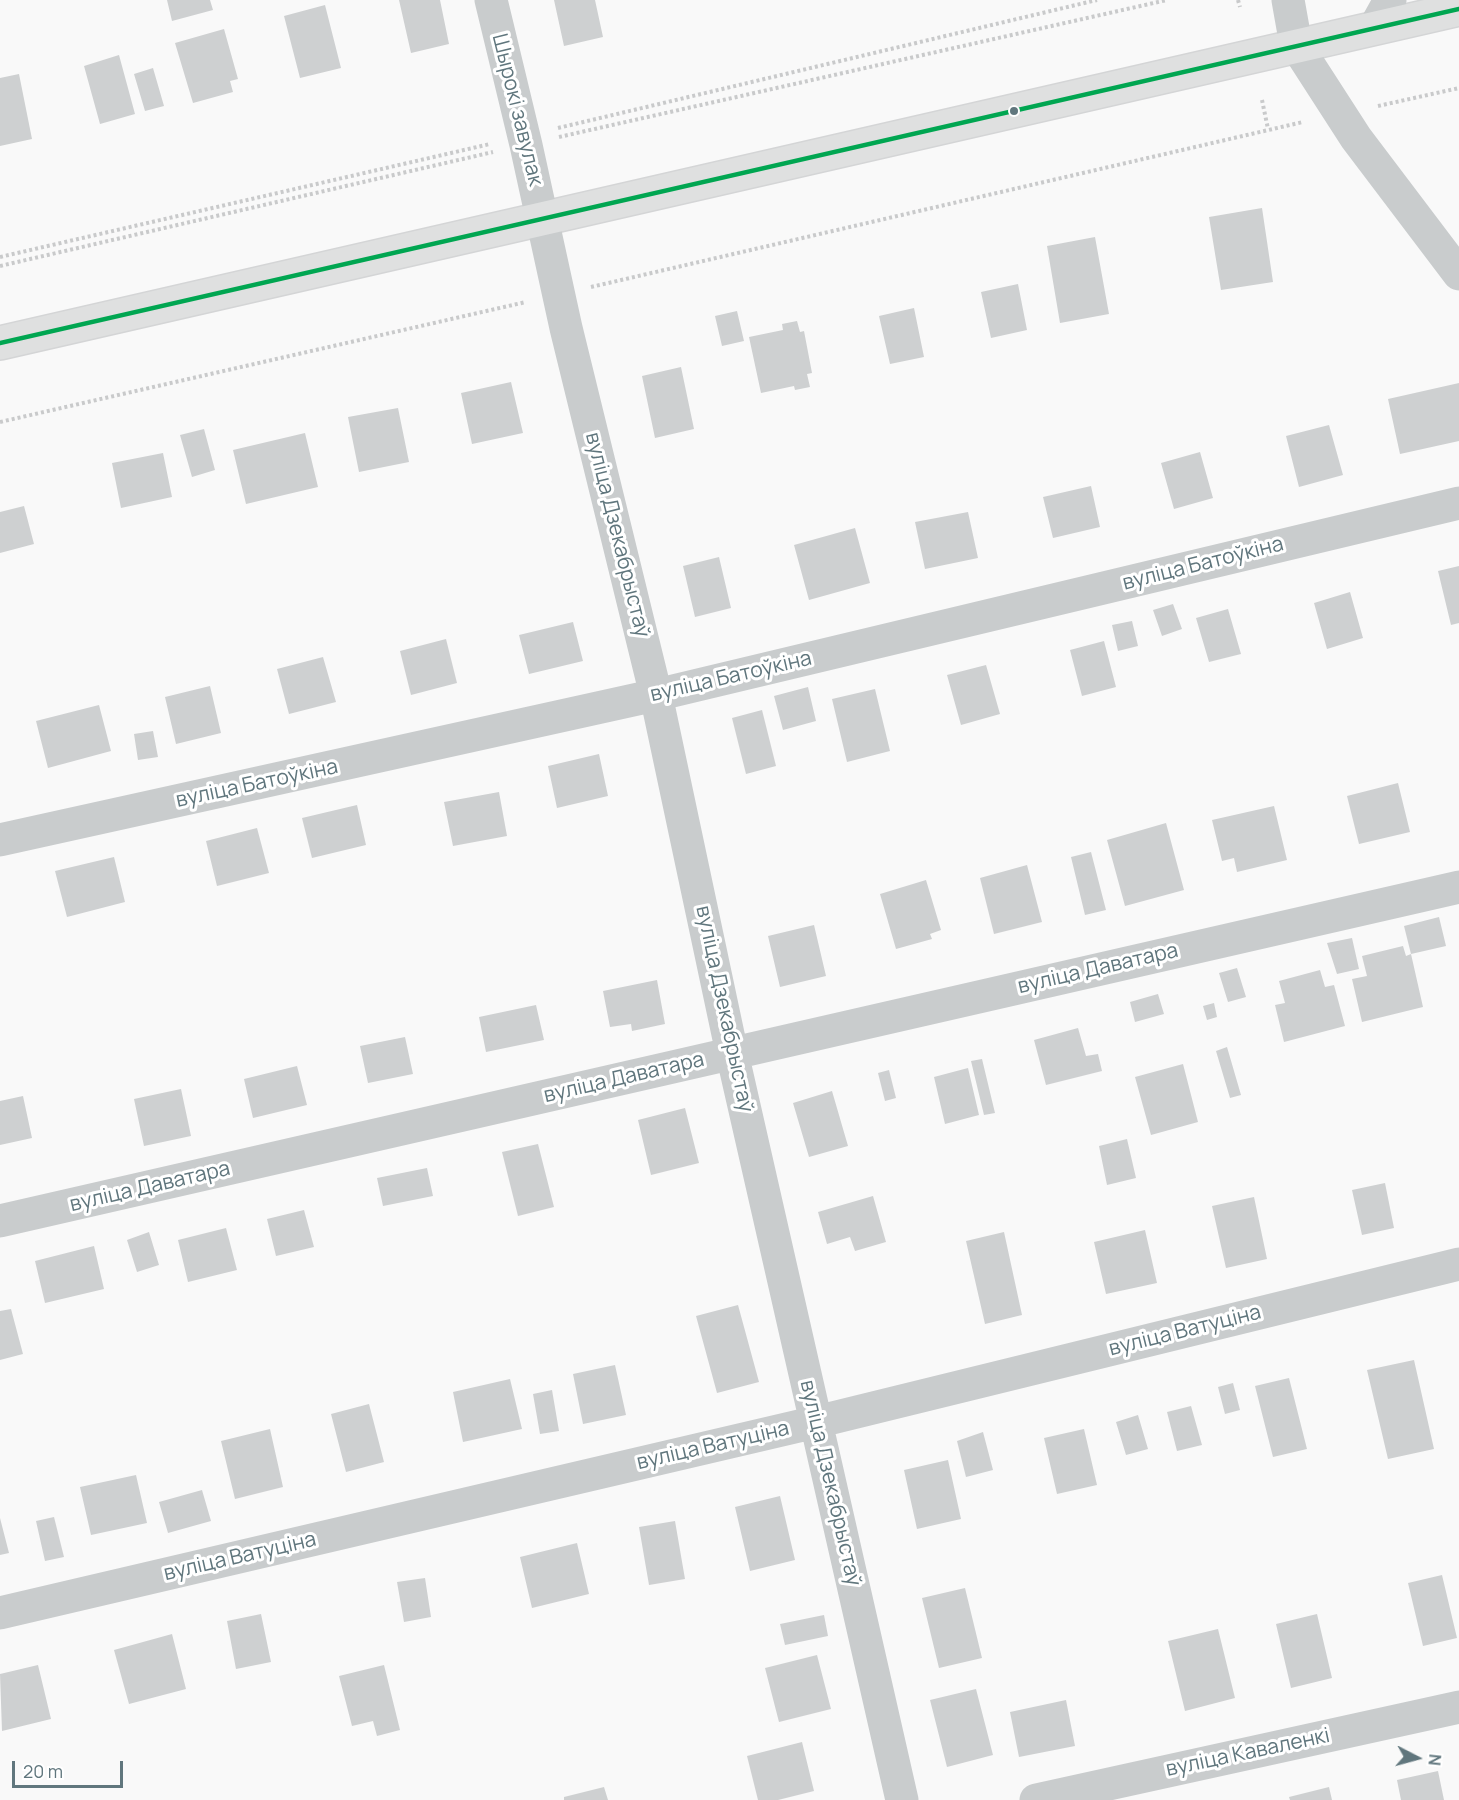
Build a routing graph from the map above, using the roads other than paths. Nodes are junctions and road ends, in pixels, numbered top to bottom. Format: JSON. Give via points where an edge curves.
{"nodes":[{"id":1,"x":491,"y":0,"type":"edge"},
{"id":2,"x":1288,"y":0,"type":"edge"},
{"id":3,"x":1459,"y":9,"type":"edge"},
{"id":4,"x":1383,"y":14,"type":"edge"},
{"id":5,"x":1296,"y":45,"type":"junction"},
{"id":6,"x":543,"y":219,"type":"junction"},
{"id":7,"x":1459,"y":274,"type":"edge"},
{"id":8,"x":0,"y":344,"type":"edge"},
{"id":9,"x":1459,"y":503,"type":"edge"},
{"id":10,"x":656,"y":696,"type":"junction"},
{"id":11,"x":0,"y":840,"type":"edge"},
{"id":12,"x":1459,"y":887,"type":"edge"},
{"id":13,"x":732,"y":1053,"type":"junction"},
{"id":14,"x":0,"y":1221,"type":"edge"},
{"id":15,"x":1459,"y":1264,"type":"edge"},
{"id":16,"x":816,"y":1422,"type":"junction"},
{"id":17,"x":0,"y":1612,"type":"edge"},
{"id":18,"x":1459,"y":1707,"type":"edge"},
{"id":19,"x":902,"y":1800,"type":"edge"},
{"id":20,"x":1036,"y":1800,"type":"edge"}],
"edges":[{"from":1,"to":6,"type":"street","name":"Шырокі завулак"},
{"from":2,"to":5,"type":"street"},
{"from":3,"to":4,"type":"main road"},
{"from":4,"to":5,"type":"main road"},
{"from":5,"to":6,"type":"main road"},
{"from":5,"to":7,"type":"street","via":[[1340,115]]},
{"from":6,"to":8,"type":"main road"},
{"from":6,"to":10,"type":"street","name":"вуліца Дзекабрыстаў"},
{"from":9,"to":10,"type":"street","name":"вуліца Батоўкіна"},
{"from":10,"to":11,"type":"street","name":"вуліца Батоўкіна"},
{"from":10,"to":13,"type":"street","name":"вуліца Дзекабрыстаў"},
{"from":12,"to":13,"type":"street","name":"вуліца Даватара"},
{"from":13,"to":14,"type":"street","name":"вуліца Даватара"},
{"from":13,"to":16,"type":"street","name":"вуліца Дзекабрыстаў"},
{"from":15,"to":16,"type":"street","name":"вуліца Ватуціна"},
{"from":16,"to":17,"type":"street","name":"вуліца Ватуціна"},
{"from":16,"to":19,"type":"street","name":"вуліца Дзекабрыстаў"},
{"from":18,"to":20,"type":"street","name":"вуліца Каваленкі"}]}
